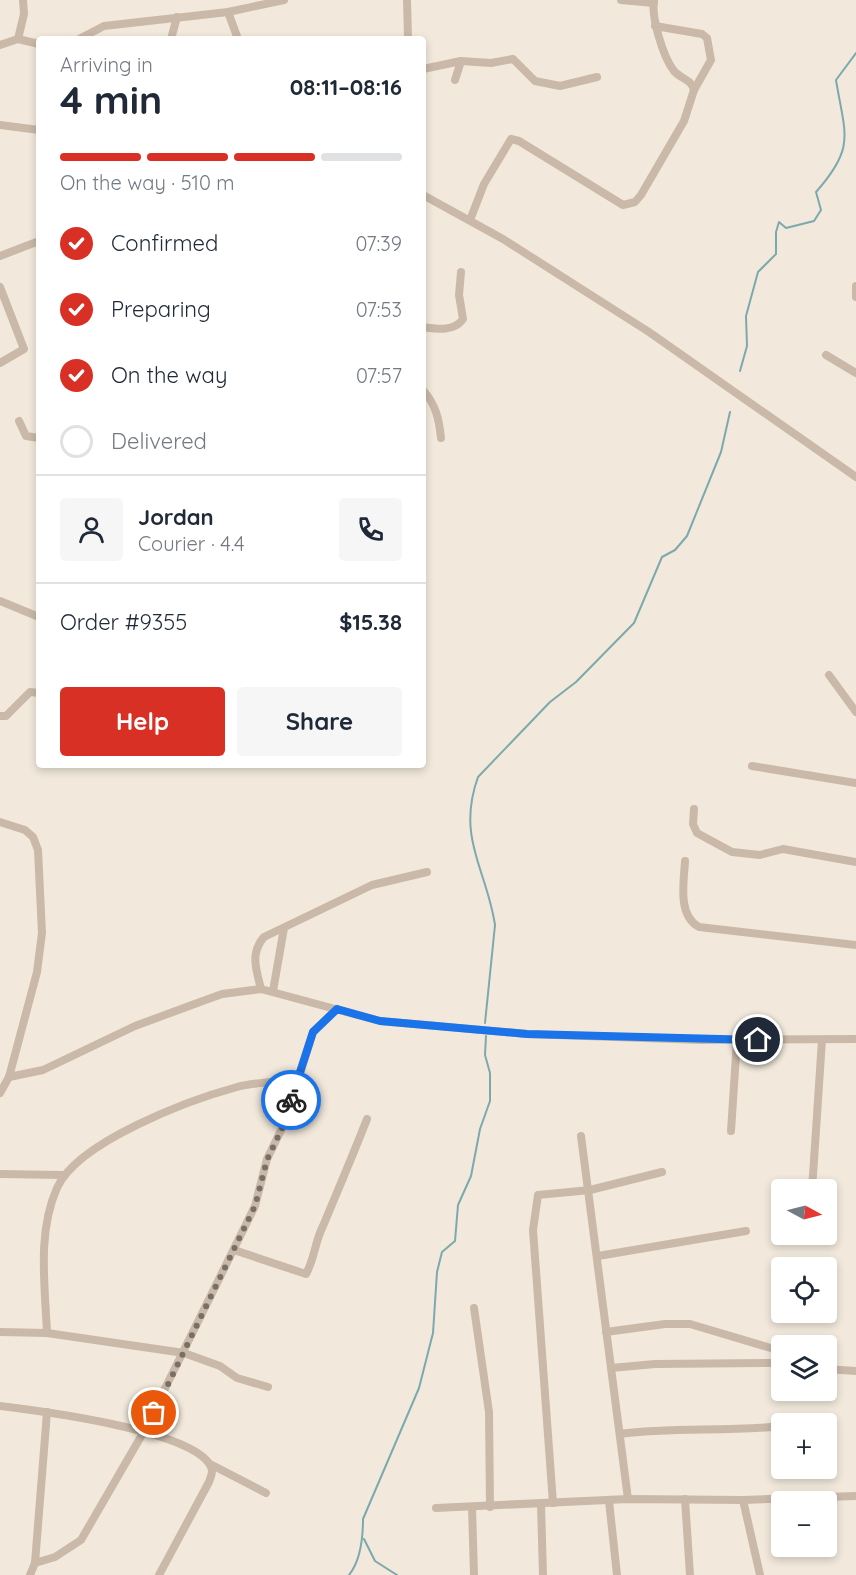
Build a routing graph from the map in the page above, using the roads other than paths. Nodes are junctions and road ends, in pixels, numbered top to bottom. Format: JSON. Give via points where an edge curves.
{"nodes":[{"id":1,"x":23,"y":0,"type":"edge"},
{"id":2,"x":284,"y":0,"type":"edge"},
{"id":3,"x":407,"y":0,"type":"edge"},
{"id":4,"x":621,"y":0,"type":"edge"},
{"id":5,"x":654,"y":2,"type":"edge"},
{"id":6,"x":228,"y":12,"type":"junction"},
{"id":7,"x":177,"y":17,"type":"junction"},
{"id":8,"x":655,"y":26,"type":"junction"},
{"id":9,"x":85,"y":36,"type":"edge"},
{"id":10,"x":172,"y":36,"type":"edge"},
{"id":11,"x":237,"y":36,"type":"edge"},
{"id":12,"x":408,"y":36,"type":"edge"},
{"id":13,"x":18,"y":39,"type":"junction"},
{"id":14,"x":36,"y":43,"type":"edge"},
{"id":15,"x":0,"y":45,"type":"edge"},
{"id":16,"x":461,"y":61,"type":"junction"},
{"id":17,"x":426,"y":68,"type":"edge"},
{"id":18,"x":597,"y":77,"type":"dead end"},
{"id":19,"x":455,"y":80,"type":"dead end"},
{"id":20,"x":694,"y":90,"type":"junction"},
{"id":21,"x":0,"y":125,"type":"edge"},
{"id":22,"x":36,"y":130,"type":"edge"},
{"id":23,"x":426,"y":194,"type":"edge"},
{"id":24,"x":470,"y":220,"type":"junction"},
{"id":25,"x":36,"y":242,"type":"edge"},
{"id":26,"x":0,"y":256,"type":"edge"},
{"id":27,"x":461,"y":272,"type":"dead end"},
{"id":28,"x":856,"y":286,"type":"edge"},
{"id":29,"x":0,"y":287,"type":"edge"},
{"id":30,"x":856,"y":297,"type":"edge"},
{"id":31,"x":426,"y":327,"type":"edge"},
{"id":32,"x":826,"y":355,"type":"dead end"},
{"id":33,"x":0,"y":363,"type":"edge"},
{"id":34,"x":856,"y":373,"type":"edge"},
{"id":35,"x":426,"y":394,"type":"edge"},
{"id":36,"x":19,"y":421,"type":"dead end"},
{"id":37,"x":36,"y":438,"type":"edge"},
{"id":38,"x":441,"y":438,"type":"dead end"},
{"id":39,"x":856,"y":477,"type":"edge"},
{"id":40,"x":0,"y":601,"type":"edge"},
{"id":41,"x":36,"y":616,"type":"edge"},
{"id":42,"x":829,"y":675,"type":"dead end"},
{"id":43,"x":36,"y":693,"type":"edge"},
{"id":44,"x":856,"y":712,"type":"edge"},
{"id":45,"x":0,"y":716,"type":"edge"},
{"id":46,"x":752,"y":766,"type":"dead end"},
{"id":47,"x":856,"y":783,"type":"edge"},
{"id":48,"x":694,"y":809,"type":"dead end"},
{"id":49,"x":0,"y":822,"type":"edge"},
{"id":50,"x":685,"y":861,"type":"dead end"},
{"id":51,"x":856,"y":862,"type":"edge"},
{"id":52,"x":427,"y":872,"type":"dead end"},
{"id":53,"x":284,"y":928,"type":"junction"},
{"id":54,"x":856,"y":945,"type":"edge"},
{"id":55,"x":261,"y":989,"type":"junction"},
{"id":56,"x":273,"y":991,"type":"junction"},
{"id":57,"x":337,"y":1009,"type":"junction"},
{"id":58,"x":737,"y":1040,"type":"junction"},
{"id":59,"x":822,"y":1040,"type":"junction"},
{"id":60,"x":856,"y":1040,"type":"edge"},
{"id":61,"x":9,"y":1077,"type":"junction"},
{"id":62,"x":296,"y":1080,"type":"junction"},
{"id":63,"x":0,"y":1093,"type":"edge"},
{"id":64,"x":367,"y":1119,"type":"dead end"},
{"id":65,"x":731,"y":1131,"type":"dead end"},
{"id":66,"x":581,"y":1136,"type":"dead end"},
{"id":67,"x":663,"y":1172,"type":"dead end"},
{"id":68,"x":0,"y":1174,"type":"edge"},
{"id":69,"x":63,"y":1175,"type":"junction"},
{"id":70,"x":813,"y":1179,"type":"edge"},
{"id":71,"x":590,"y":1190,"type":"junction"},
{"id":72,"x":746,"y":1230,"type":"dead end"},
{"id":73,"x":234,"y":1250,"type":"junction"},
{"id":74,"x":598,"y":1256,"type":"junction"},
{"id":75,"x":474,"y":1308,"type":"dead end"},
{"id":76,"x":0,"y":1332,"type":"edge"},
{"id":77,"x":606,"y":1332,"type":"junction"},
{"id":78,"x":47,"y":1333,"type":"junction"},
{"id":79,"x":184,"y":1353,"type":"junction"},
{"id":80,"x":611,"y":1368,"type":"junction"},
{"id":81,"x":837,"y":1370,"type":"edge"},
{"id":82,"x":856,"y":1371,"type":"edge"},
{"id":83,"x":268,"y":1387,"type":"dead end"},
{"id":84,"x":0,"y":1406,"type":"edge"},
{"id":85,"x":47,"y":1412,"type":"junction"},
{"id":86,"x":771,"y":1427,"type":"edge"},
{"id":87,"x":143,"y":1433,"type":"junction"},
{"id":88,"x":620,"y":1434,"type":"junction"},
{"id":89,"x":210,"y":1464,"type":"junction"},
{"id":90,"x":266,"y":1493,"type":"dead end"},
{"id":91,"x":856,"y":1496,"type":"edge"},
{"id":92,"x":628,"y":1499,"type":"junction"},
{"id":93,"x":685,"y":1499,"type":"junction"},
{"id":94,"x":743,"y":1500,"type":"junction"},
{"id":95,"x":609,"y":1501,"type":"junction"},
{"id":96,"x":553,"y":1503,"type":"junction"},
{"id":97,"x":541,"y":1504,"type":"junction"},
{"id":98,"x":472,"y":1507,"type":"junction"},
{"id":99,"x":490,"y":1507,"type":"junction"},
{"id":100,"x":436,"y":1508,"type":"dead end"},
{"id":101,"x":35,"y":1563,"type":"junction"},
{"id":102,"x":30,"y":1575,"type":"edge"},
{"id":103,"x":159,"y":1575,"type":"edge"},
{"id":104,"x":474,"y":1575,"type":"edge"},
{"id":105,"x":543,"y":1575,"type":"edge"},
{"id":106,"x":617,"y":1575,"type":"edge"},
{"id":107,"x":690,"y":1575,"type":"edge"},
{"id":108,"x":760,"y":1575,"type":"edge"}],
"edges":[{"from":1,"to":13,"type":"street"},
{"from":2,"to":6,"type":"street"},
{"from":3,"to":12,"type":"street"},
{"from":4,"to":5,"type":"street"},
{"from":5,"to":8,"type":"street"},
{"from":6,"to":7,"type":"street"},
{"from":6,"to":11,"type":"street"},
{"from":7,"to":9,"type":"street","via":[[104,26]]},
{"from":7,"to":10,"type":"street"},
{"from":8,"to":20,"type":"street","via":[[674,70]]},
{"from":8,"to":20,"type":"street","via":[[707,38],[711,60]]},
{"from":13,"to":14,"type":"street"},
{"from":13,"to":15,"type":"street"},
{"from":16,"to":17,"type":"street"},
{"from":16,"to":18,"type":"street","via":[[491,63],[516,59],[535,81],[560,86]]},
{"from":16,"to":19,"type":"street"},
{"from":20,"to":24,"type":"street","via":[[668,153],[635,202],[623,205],[511,139],[484,184]]},
{"from":21,"to":22,"type":"street"},
{"from":23,"to":24,"type":"street"},
{"from":24,"to":39,"type":"street","via":[[649,332]]},
{"from":25,"to":26,"type":"street"},
{"from":27,"to":31,"type":"street","via":[[459,296],[463,319],[449,329]]},
{"from":28,"to":30,"type":"street"},
{"from":29,"to":33,"type":"street","via":[[24,349]]},
{"from":32,"to":34,"type":"street"},
{"from":35,"to":38,"type":"street","via":[[439,418]]},
{"from":36,"to":37,"type":"street","via":[[26,436]]},
{"from":40,"to":41,"type":"street"},
{"from":42,"to":44,"type":"street"},
{"from":43,"to":45,"type":"street","via":[[30,692],[6,716]]},
{"from":46,"to":47,"type":"street"},
{"from":48,"to":51,"type":"street","via":[[697,833],[732,852],[760,855],[783,849]]},
{"from":49,"to":61,"type":"street","via":[[25,830],[33,837],[40,871],[41,949]]},
{"from":50,"to":54,"type":"street","via":[[685,904],[693,923],[699,927]]},
{"from":52,"to":53,"type":"street","via":[[372,885]]},
{"from":53,"to":55,"type":"street","via":[[264,937],[257,945],[254,959]]},
{"from":53,"to":56,"type":"street"},
{"from":55,"to":56,"type":"street"},
{"from":55,"to":61,"type":"street","via":[[222,994],[135,1026],[43,1070]]},
{"from":56,"to":57,"type":"street"},
{"from":57,"to":58,"type":"street","via":[[380,1021],[527,1034]]},
{"from":57,"to":62,"type":"street","via":[[313,1032]]},
{"from":58,"to":59,"type":"street"},
{"from":58,"to":65,"type":"street"},
{"from":59,"to":60,"type":"street"},
{"from":59,"to":70,"type":"street"},
{"from":61,"to":63,"type":"street"},
{"from":62,"to":69,"type":"street","via":[[236,1087],[150,1119],[93,1149]]},
{"from":62,"to":73,"type":"street","via":[[255,1206]]},
{"from":64,"to":73,"type":"street","via":[[306,1274]]},
{"from":66,"to":71,"type":"street"},
{"from":67,"to":71,"type":"street"},
{"from":68,"to":69,"type":"street"},
{"from":69,"to":78,"type":"street","via":[[46,1222]]},
{"from":71,"to":74,"type":"street"},
{"from":71,"to":96,"type":"street","via":[[541,1194],[536,1201],[532,1230]]},
{"from":72,"to":74,"type":"street"},
{"from":73,"to":79,"type":"street"},
{"from":74,"to":77,"type":"street"},
{"from":75,"to":99,"type":"street","via":[[489,1412]]},
{"from":76,"to":78,"type":"street"},
{"from":77,"to":80,"type":"street"},
{"from":77,"to":80,"type":"street","via":[[690,1324],[774,1349],[781,1358],[773,1364]]},
{"from":78,"to":79,"type":"street"},
{"from":79,"to":83,"type":"street","via":[[220,1366],[244,1381]]},
{"from":79,"to":87,"type":"street"},
{"from":80,"to":88,"type":"street"},
{"from":81,"to":82,"type":"street"},
{"from":84,"to":85,"type":"street"},
{"from":85,"to":87,"type":"street"},
{"from":85,"to":101,"type":"street"},
{"from":86,"to":88,"type":"street"},
{"from":87,"to":89,"type":"street","via":[[176,1441]]},
{"from":87,"to":101,"type":"street","via":[[81,1540],[55,1557]]},
{"from":88,"to":92,"type":"street"},
{"from":89,"to":90,"type":"street"},
{"from":89,"to":103,"type":"street","via":[[213,1471],[209,1482]]},
{"from":91,"to":94,"type":"street"},
{"from":92,"to":93,"type":"street"},
{"from":92,"to":95,"type":"street"},
{"from":93,"to":94,"type":"street"},
{"from":93,"to":107,"type":"street"},
{"from":94,"to":108,"type":"street"},
{"from":95,"to":96,"type":"street"},
{"from":95,"to":106,"type":"street"},
{"from":96,"to":97,"type":"street"},
{"from":97,"to":99,"type":"street"},
{"from":97,"to":105,"type":"street"},
{"from":98,"to":99,"type":"street"},
{"from":98,"to":100,"type":"street"},
{"from":98,"to":104,"type":"street"},
{"from":101,"to":102,"type":"street"}]}
